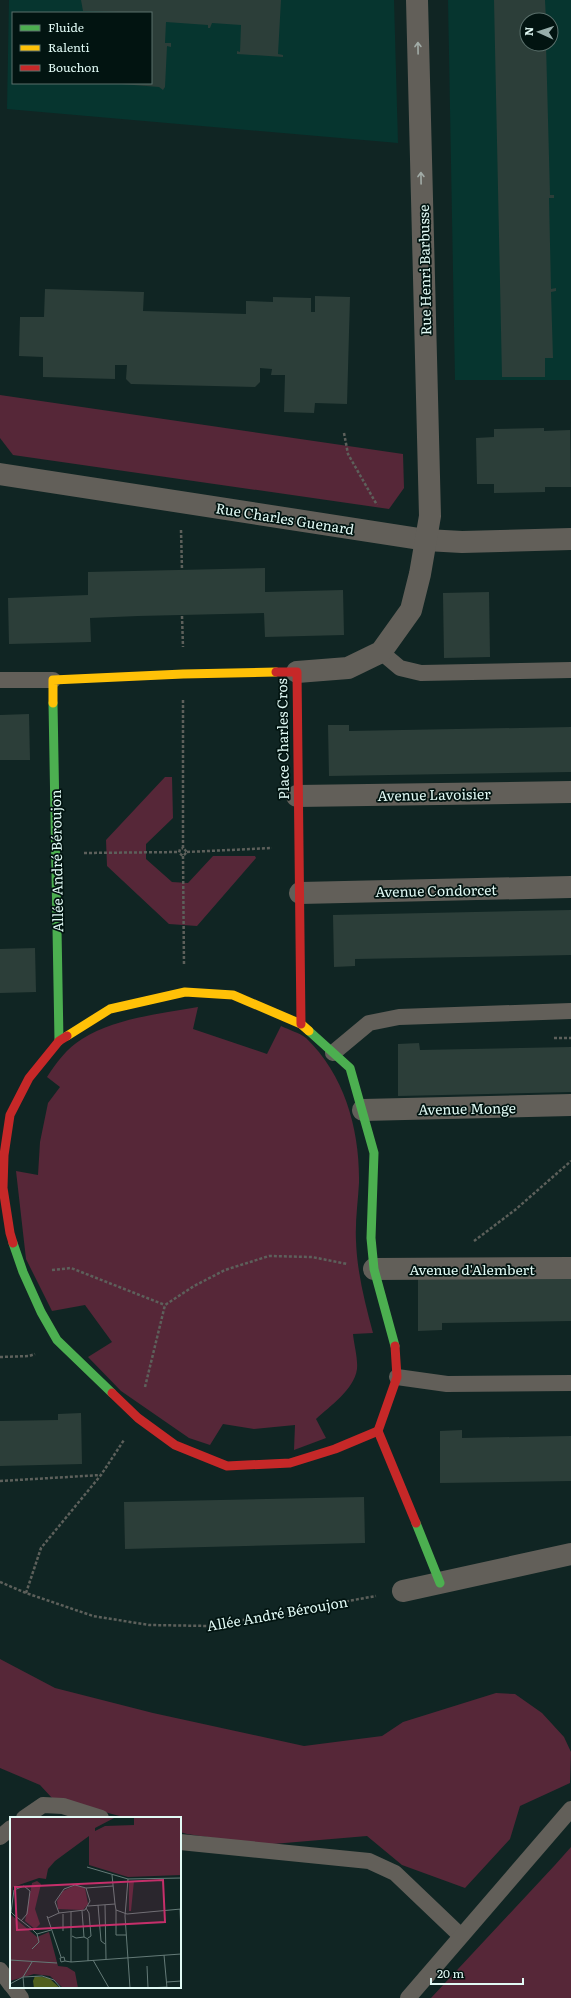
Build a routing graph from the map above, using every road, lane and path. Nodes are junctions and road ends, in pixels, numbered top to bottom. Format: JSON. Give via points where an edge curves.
{"nodes":[{"id":1,"x":417,"y":0,"type":"edge"},
{"id":2,"x":344,"y":433,"type":"dead end"},
{"id":3,"x":0,"y":474,"type":"edge"},
{"id":4,"x":184,"y":502,"type":"junction"},
{"id":5,"x":379,"y":508,"type":"dead end"},
{"id":6,"x":571,"y":539,"type":"edge"},
{"id":7,"x":426,"y":540,"type":"junction"},
{"id":8,"x":182,"y":570,"type":"dead end"},
{"id":9,"x":182,"y":616,"type":"dead end"},
{"id":10,"x":382,"y":652,"type":"junction"},
{"id":11,"x":571,"y":670,"type":"edge"},
{"id":12,"x":297,"y":672,"type":"junction"},
{"id":13,"x":183,"y":674,"type":"junction"},
{"id":14,"x":0,"y":680,"type":"edge"},
{"id":15,"x":53,"y":680,"type":"junction"},
{"id":16,"x":571,"y":792,"type":"edge"},
{"id":17,"x":297,"y":796,"type":"junction"},
{"id":18,"x":298,"y":846,"type":"junction"},
{"id":19,"x":183,"y":848,"type":"junction"},
{"id":20,"x":179,"y":852,"type":"junction"},
{"id":21,"x":187,"y":852,"type":"junction"},
{"id":22,"x":56,"y":854,"type":"junction"},
{"id":23,"x":183,"y":856,"type":"junction"},
{"id":24,"x":571,"y":887,"type":"edge"},
{"id":25,"x":300,"y":893,"type":"junction"},
{"id":26,"x":184,"y":992,"type":"junction"},
{"id":27,"x":571,"y":1011,"type":"edge"},
{"id":28,"x":301,"y":1024,"type":"junction"},
{"id":29,"x":59,"y":1041,"type":"junction"},
{"id":30,"x":333,"y":1053,"type":"junction"},
{"id":31,"x":571,"y":1105,"type":"edge"},
{"id":32,"x":363,"y":1110,"type":"junction"},
{"id":33,"x":571,"y":1161,"type":"edge"},
{"id":34,"x":571,"y":1268,"type":"edge"},
{"id":35,"x":374,"y":1269,"type":"junction"},
{"id":36,"x":449,"y":1269,"type":"junction"},
{"id":37,"x":23,"y":1272,"type":"junction"},
{"id":38,"x":165,"y":1305,"type":"junction"},
{"id":39,"x":57,"y":1340,"type":"junction"},
{"id":40,"x":0,"y":1357,"type":"edge"},
{"id":41,"x":397,"y":1377,"type":"junction"},
{"id":42,"x":571,"y":1383,"type":"edge"},
{"id":43,"x":138,"y":1418,"type":"junction"},
{"id":44,"x":378,"y":1431,"type":"junction"},
{"id":45,"x":101,"y":1475,"type":"junction"},
{"id":46,"x":0,"y":1481,"type":"edge"},
{"id":47,"x":571,"y":1554,"type":"edge"},
{"id":48,"x":0,"y":1582,"type":"edge"},
{"id":49,"x":440,"y":1583,"type":"junction"},
{"id":50,"x":402,"y":1592,"type":"joint"},
{"id":51,"x":26,"y":1593,"type":"junction"},
{"id":52,"x":571,"y":1809,"type":"edge"},
{"id":53,"x":26,"y":1817,"type":"edge"},
{"id":54,"x":98,"y":1817,"type":"edge"},
{"id":55,"x":10,"y":1829,"type":"edge"},
{"id":56,"x":0,"y":1837,"type":"edge"},
{"id":57,"x":181,"y":1842,"type":"edge"},
{"id":58,"x":461,"y":1936,"type":"junction"},
{"id":59,"x":0,"y":1970,"type":"edge"},
{"id":60,"x":10,"y":1983,"type":"edge"},
{"id":61,"x":14,"y":1988,"type":"edge"},
{"id":62,"x":21,"y":1998,"type":"edge"},
{"id":63,"x":408,"y":1998,"type":"edge"}],
"edges":[{"from":7,"to":1,"type":"street","name":"Rue Henri Barbusse","one_way":true,"via":[[430,516]]},
{"from":2,"to":5,"type":"path","via":[[348,454]]},
{"from":3,"to":4,"type":"street","name":"Rue Charles Guenard"},
{"from":4,"to":7,"type":"street","name":"Rue Charles Guenard"},
{"from":4,"to":8,"type":"path","via":[[180,532]]},
{"from":6,"to":7,"type":"street","name":"Rue Charles Guenard","via":[[462,542]]},
{"from":7,"to":10,"type":"street","name":"Rue Henri Barbusse","via":[[411,610]]},
{"from":9,"to":13,"type":"path"},
{"from":10,"to":11,"type":"lane","via":[[400,668],[421,673]]},
{"from":10,"to":12,"type":"street","via":[[348,668]]},
{"from":12,"to":13,"type":"street","name":"Place Charles Cros"},
{"from":12,"to":17,"type":"street","name":"Place Charles Cros"},
{"from":13,"to":15,"type":"street","name":"Place Charles Cros"},
{"from":13,"to":19,"type":"path"},
{"from":14,"to":15,"type":"lane"},
{"from":15,"to":22,"type":"street","name":"Allée André Béroujon"},
{"from":16,"to":17,"type":"street","name":"Avenue Lavoisier"},
{"from":17,"to":18,"type":"street","name":"Place Charles Cros"},
{"from":18,"to":21,"type":"path"},
{"from":18,"to":25,"type":"street","name":"Place Charles Cros"},
{"from":19,"to":20,"type":"path"},
{"from":19,"to":21,"type":"path"},
{"from":20,"to":22,"type":"path"},
{"from":20,"to":23,"type":"path"},
{"from":21,"to":23,"type":"path"},
{"from":22,"to":29,"type":"street","name":"Allée André Béroujon"},
{"from":23,"to":26,"type":"path"},
{"from":24,"to":25,"type":"street","name":"Avenue Condorcet"},
{"from":25,"to":28,"type":"street","name":"Place Charles Cros"},
{"from":26,"to":28,"type":"street","via":[[233,995]]},
{"from":26,"to":29,"type":"street","via":[[110,1009]]},
{"from":27,"to":30,"type":"lane","via":[[399,1017],[369,1023]]},
{"from":28,"to":30,"type":"street"},
{"from":29,"to":37,"type":"street","via":[[29,1078],[10,1115],[4,1155],[3,1188],[10,1233]]},
{"from":30,"to":32,"type":"street","via":[[350,1068]]},
{"from":31,"to":32,"type":"street","name":"Avenue Monge"},
{"from":32,"to":35,"type":"street","via":[[374,1153],[371,1238]]},
{"from":33,"to":36,"type":"path","via":[[515,1210],[454,1256]]},
{"from":34,"to":36,"type":"street","name":"Avenue d'Alembert"},
{"from":35,"to":36,"type":"street","name":"Avenue d'Alembert"},
{"from":35,"to":38,"type":"path","via":[[312,1257],[269,1256],[225,1270]]},
{"from":35,"to":41,"type":"street","via":[[395,1348]]},
{"from":37,"to":38,"type":"path","via":[[71,1268]]},
{"from":37,"to":39,"type":"street"},
{"from":38,"to":43,"type":"path"},
{"from":39,"to":40,"type":"path","via":[[29,1356]]},
{"from":39,"to":43,"type":"street"},
{"from":41,"to":42,"type":"lane","via":[[447,1384]]},
{"from":41,"to":44,"type":"street"},
{"from":43,"to":44,"type":"street","via":[[175,1445],[227,1466],[290,1463],[335,1449]]},
{"from":43,"to":45,"type":"path"},
{"from":44,"to":49,"type":"street"},
{"from":45,"to":46,"type":"path"},
{"from":45,"to":51,"type":"path","via":[[41,1548]]},
{"from":47,"to":49,"type":"street"},
{"from":48,"to":51,"type":"path","name":"Allée André Béroujon"},
{"from":49,"to":50,"type":"street"},
{"from":50,"to":51,"type":"path","name":"Allée André Béroujon","via":[[209,1626],[149,1625],[93,1616]]},
{"from":52,"to":58,"type":"lane"},
{"from":53,"to":54,"type":"lane","via":[[43,1806],[63,1806]]},
{"from":55,"to":56,"type":"lane"},
{"from":57,"to":58,"type":"lane","via":[[369,1861],[396,1873]]},
{"from":58,"to":63,"type":"lane"},
{"from":59,"to":60,"type":"lane"},
{"from":61,"to":62,"type":"lane"}]}
